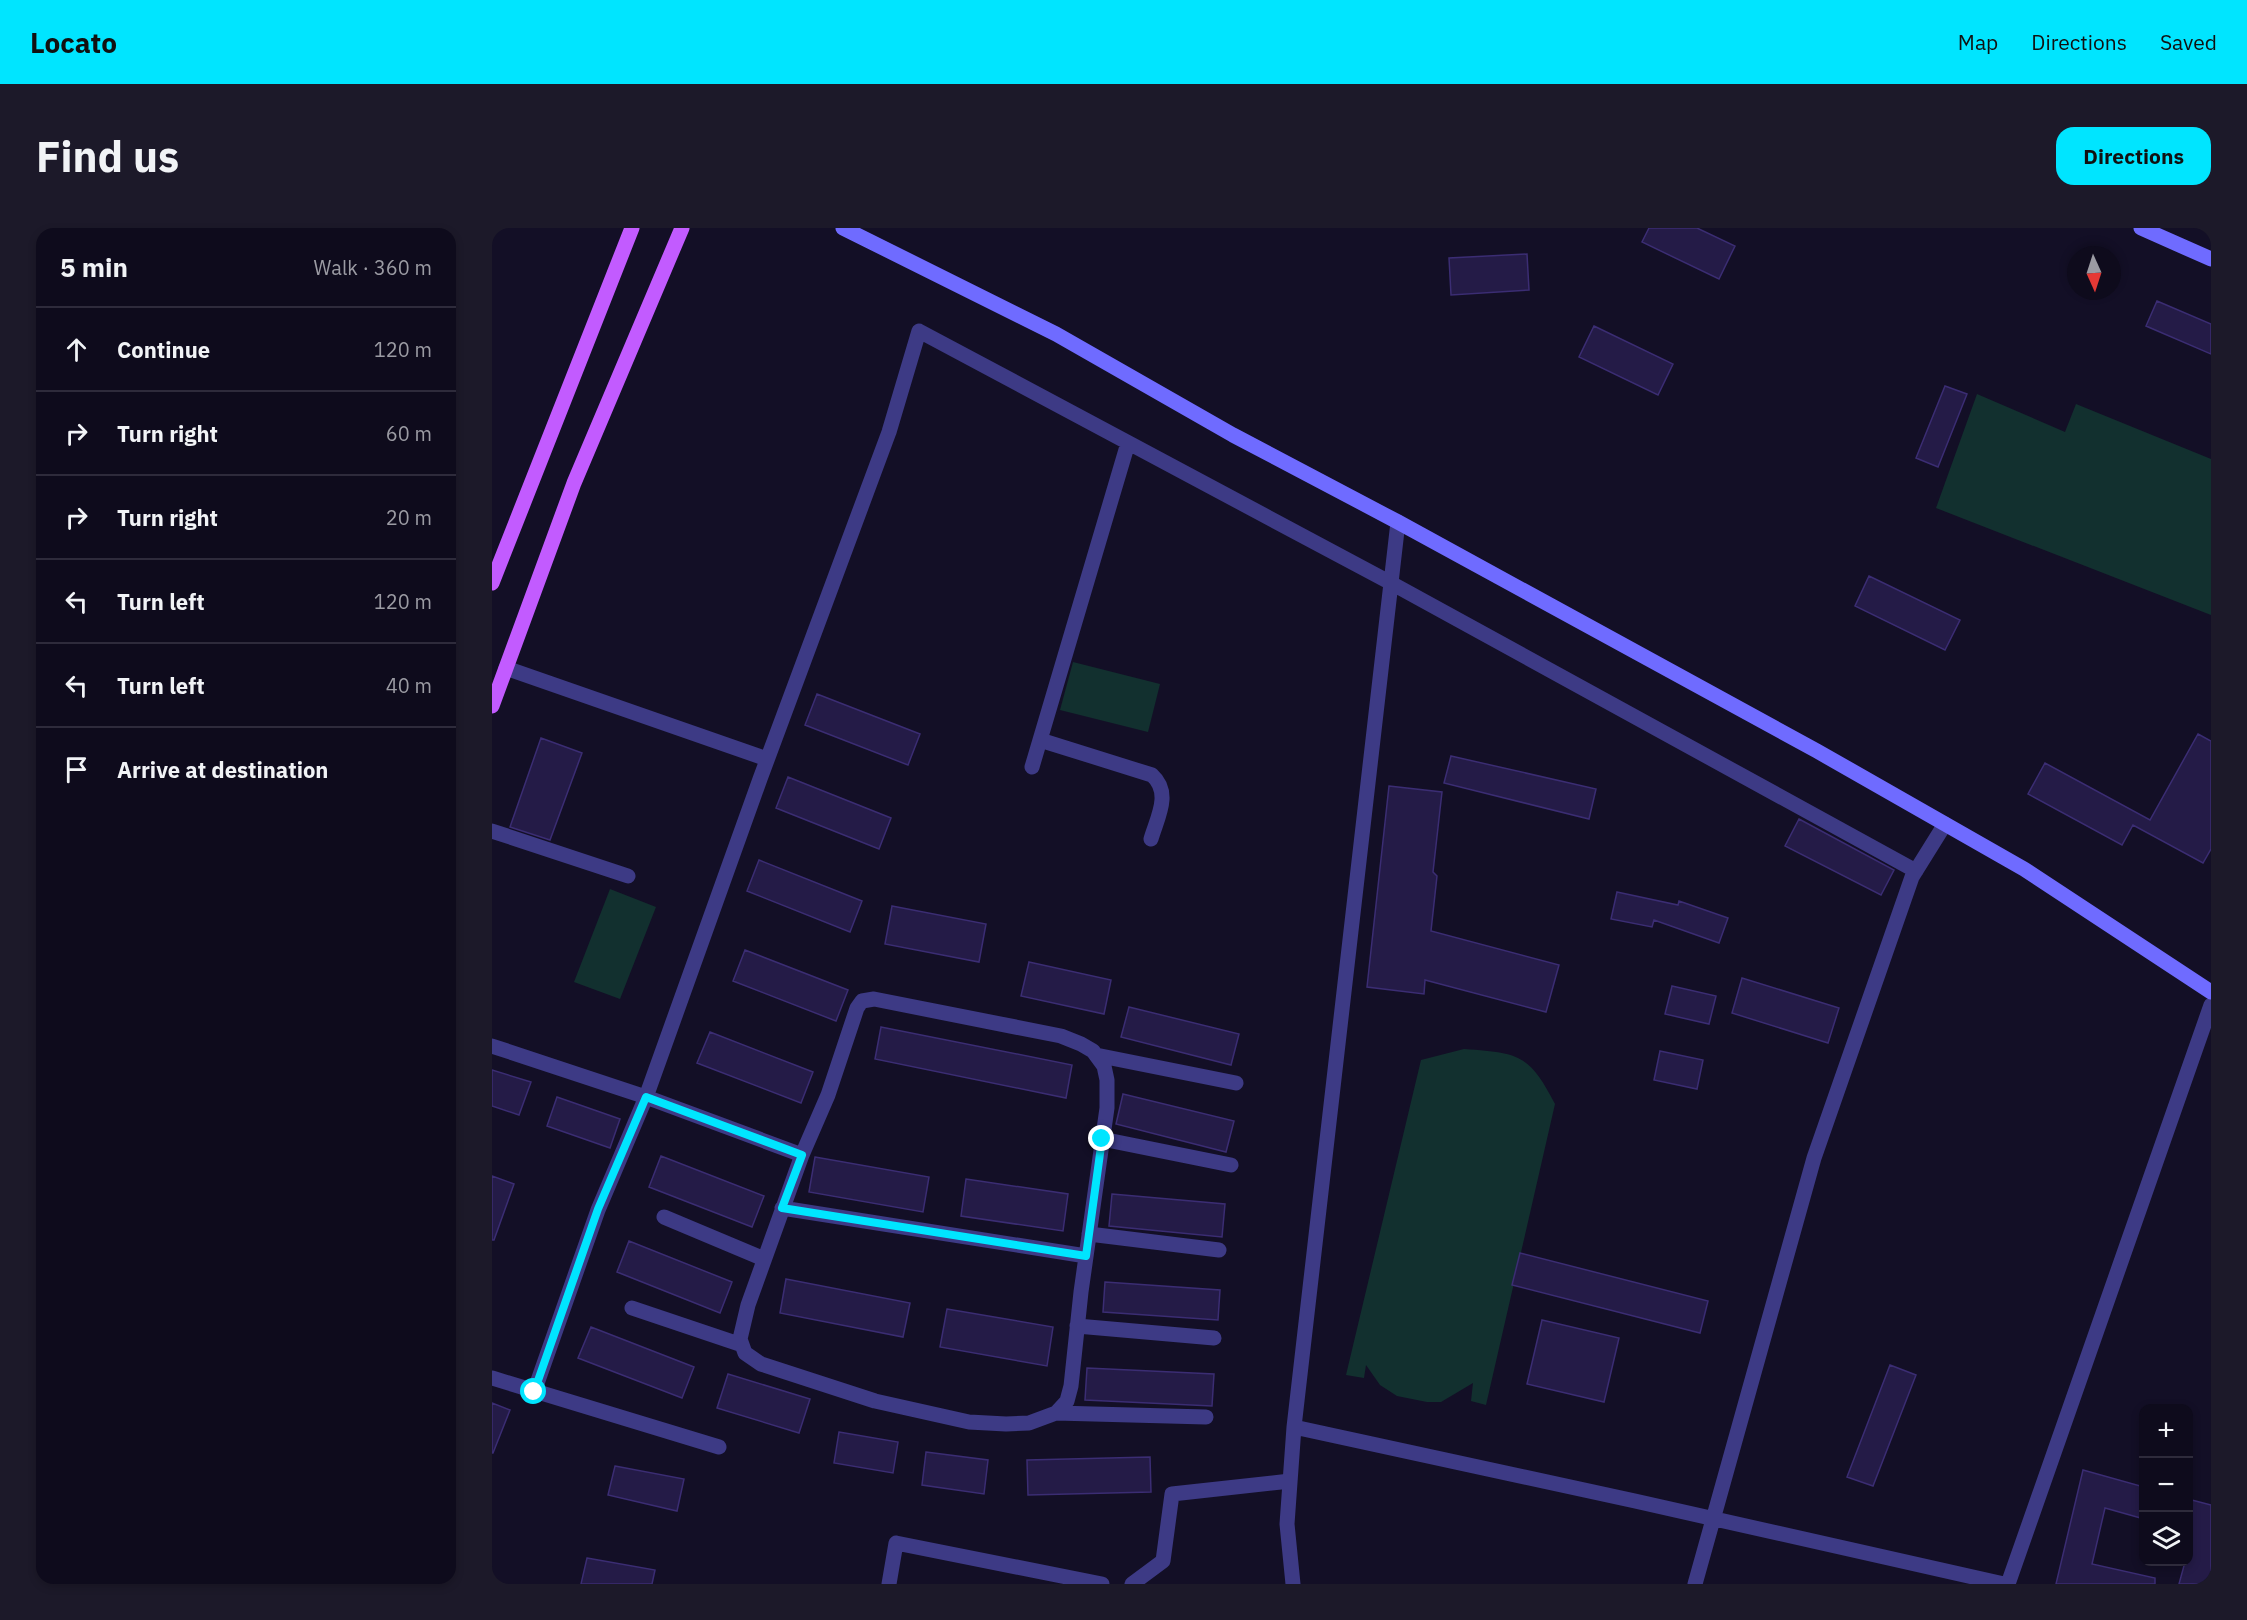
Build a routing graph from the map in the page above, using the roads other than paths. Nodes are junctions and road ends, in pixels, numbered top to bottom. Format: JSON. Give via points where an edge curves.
{"nodes":[{"id":1,"x":633,"y":228,"type":"edge"},
{"id":2,"x":682,"y":228,"type":"edge"},
{"id":3,"x":843,"y":228,"type":"edge"},
{"id":4,"x":2141,"y":228,"type":"edge"},
{"id":5,"x":2211,"y":259,"type":"edge"},
{"id":6,"x":1128,"y":443,"type":"junction"},
{"id":7,"x":1398,"y":522,"type":"junction"},
{"id":8,"x":492,"y":583,"type":"edge"},
{"id":9,"x":1391,"y":584,"type":"junction"},
{"id":10,"x":506,"y":668,"type":"junction"},
{"id":11,"x":492,"y":706,"type":"edge"},
{"id":12,"x":1040,"y":740,"type":"junction"},
{"id":13,"x":767,"y":759,"type":"junction"},
{"id":14,"x":1032,"y":767,"type":"dead end"},
{"id":15,"x":1945,"y":824,"type":"junction"},
{"id":16,"x":492,"y":831,"type":"edge"},
{"id":17,"x":1151,"y":839,"type":"dead end"},
{"id":18,"x":1916,"y":870,"type":"junction"},
{"id":19,"x":628,"y":876,"type":"dead end"},
{"id":20,"x":2211,"y":992,"type":"edge"},
{"id":21,"x":2211,"y":1005,"type":"edge"},
{"id":22,"x":492,"y":1046,"type":"edge"},
{"id":23,"x":1096,"y":1055,"type":"junction"},
{"id":24,"x":1236,"y":1083,"type":"dead end"},
{"id":25,"x":646,"y":1097,"type":"junction"},
{"id":26,"x":1102,"y":1139,"type":"junction"},
{"id":27,"x":802,"y":1155,"type":"junction"},
{"id":28,"x":1231,"y":1165,"type":"dead end"},
{"id":29,"x":782,"y":1208,"type":"junction"},
{"id":30,"x":664,"y":1217,"type":"dead end"},
{"id":31,"x":1089,"y":1234,"type":"junction"},
{"id":32,"x":1220,"y":1250,"type":"dead end"},
{"id":33,"x":1086,"y":1256,"type":"junction"},
{"id":34,"x":764,"y":1259,"type":"junction"},
{"id":35,"x":632,"y":1308,"type":"dead end"},
{"id":36,"x":1077,"y":1326,"type":"junction"},
{"id":37,"x":1214,"y":1338,"type":"dead end"},
{"id":38,"x":742,"y":1345,"type":"junction"},
{"id":39,"x":492,"y":1378,"type":"edge"},
{"id":40,"x":534,"y":1392,"type":"junction"},
{"id":41,"x":1056,"y":1413,"type":"junction"},
{"id":42,"x":1206,"y":1417,"type":"dead end"},
{"id":43,"x":1294,"y":1427,"type":"junction"},
{"id":44,"x":719,"y":1447,"type":"dead end"},
{"id":45,"x":1290,"y":1480,"type":"junction"},
{"id":46,"x":1713,"y":1518,"type":"junction"},
{"id":47,"x":889,"y":1584,"type":"edge"},
{"id":48,"x":1102,"y":1584,"type":"edge"},
{"id":49,"x":1132,"y":1584,"type":"edge"},
{"id":50,"x":1293,"y":1584,"type":"edge"},
{"id":51,"x":1695,"y":1584,"type":"edge"},
{"id":52,"x":2006,"y":1584,"type":"edge"}],
"edges":[{"from":1,"to":8,"type":"main road"},
{"from":2,"to":10,"type":"main road","via":[[574,483]]},
{"from":3,"to":7,"type":"street","via":[[1056,334],[1233,435]]},
{"from":4,"to":5,"type":"street"},
{"from":6,"to":9,"type":"street"},
{"from":6,"to":12,"type":"street"},
{"from":6,"to":13,"type":"street","via":[[919,331],[889,432]]},
{"from":7,"to":9,"type":"street"},
{"from":7,"to":15,"type":"street"},
{"from":9,"to":18,"type":"street"},
{"from":9,"to":43,"type":"street"},
{"from":10,"to":11,"type":"main road"},
{"from":10,"to":13,"type":"street"},
{"from":12,"to":14,"type":"street"},
{"from":12,"to":17,"type":"street","via":[[1152,775],[1160,782],[1162,803]]},
{"from":13,"to":25,"type":"street"},
{"from":15,"to":18,"type":"street"},
{"from":15,"to":20,"type":"street","via":[[2024,869]]},
{"from":16,"to":19,"type":"street"},
{"from":18,"to":46,"type":"street","via":[[1814,1158]]},
{"from":21,"to":52,"type":"street"},
{"from":22,"to":25,"type":"street"},
{"from":23,"to":24,"type":"street"},
{"from":23,"to":26,"type":"street","via":[[1107,1080]]},
{"from":23,"to":27,"type":"street","via":[[1061,1036],[874,999],[862,1001]]},
{"from":25,"to":27,"type":"street"},
{"from":25,"to":40,"type":"street","via":[[598,1209]]},
{"from":26,"to":28,"type":"street"},
{"from":26,"to":31,"type":"street"},
{"from":27,"to":29,"type":"street"},
{"from":29,"to":33,"type":"street"},
{"from":29,"to":34,"type":"street"},
{"from":30,"to":34,"type":"street"},
{"from":31,"to":32,"type":"street"},
{"from":31,"to":33,"type":"street"},
{"from":33,"to":36,"type":"street"},
{"from":34,"to":38,"type":"street","via":[[745,1316]]},
{"from":35,"to":38,"type":"street"},
{"from":36,"to":37,"type":"street"},
{"from":36,"to":41,"type":"street","via":[[1071,1386],[1067,1401]]},
{"from":38,"to":41,"type":"street","via":[[745,1353],[761,1364],[875,1401],[969,1422],[1029,1423]]},
{"from":39,"to":40,"type":"street"},
{"from":40,"to":44,"type":"street"},
{"from":41,"to":42,"type":"street"},
{"from":43,"to":45,"type":"street"},
{"from":43,"to":46,"type":"street"},
{"from":45,"to":49,"type":"street","via":[[1172,1494],[1163,1561]]},
{"from":45,"to":50,"type":"street","via":[[1287,1524]]},
{"from":46,"to":51,"type":"street"},
{"from":46,"to":52,"type":"street"},
{"from":47,"to":48,"type":"street","via":[[896,1543]]}]}
